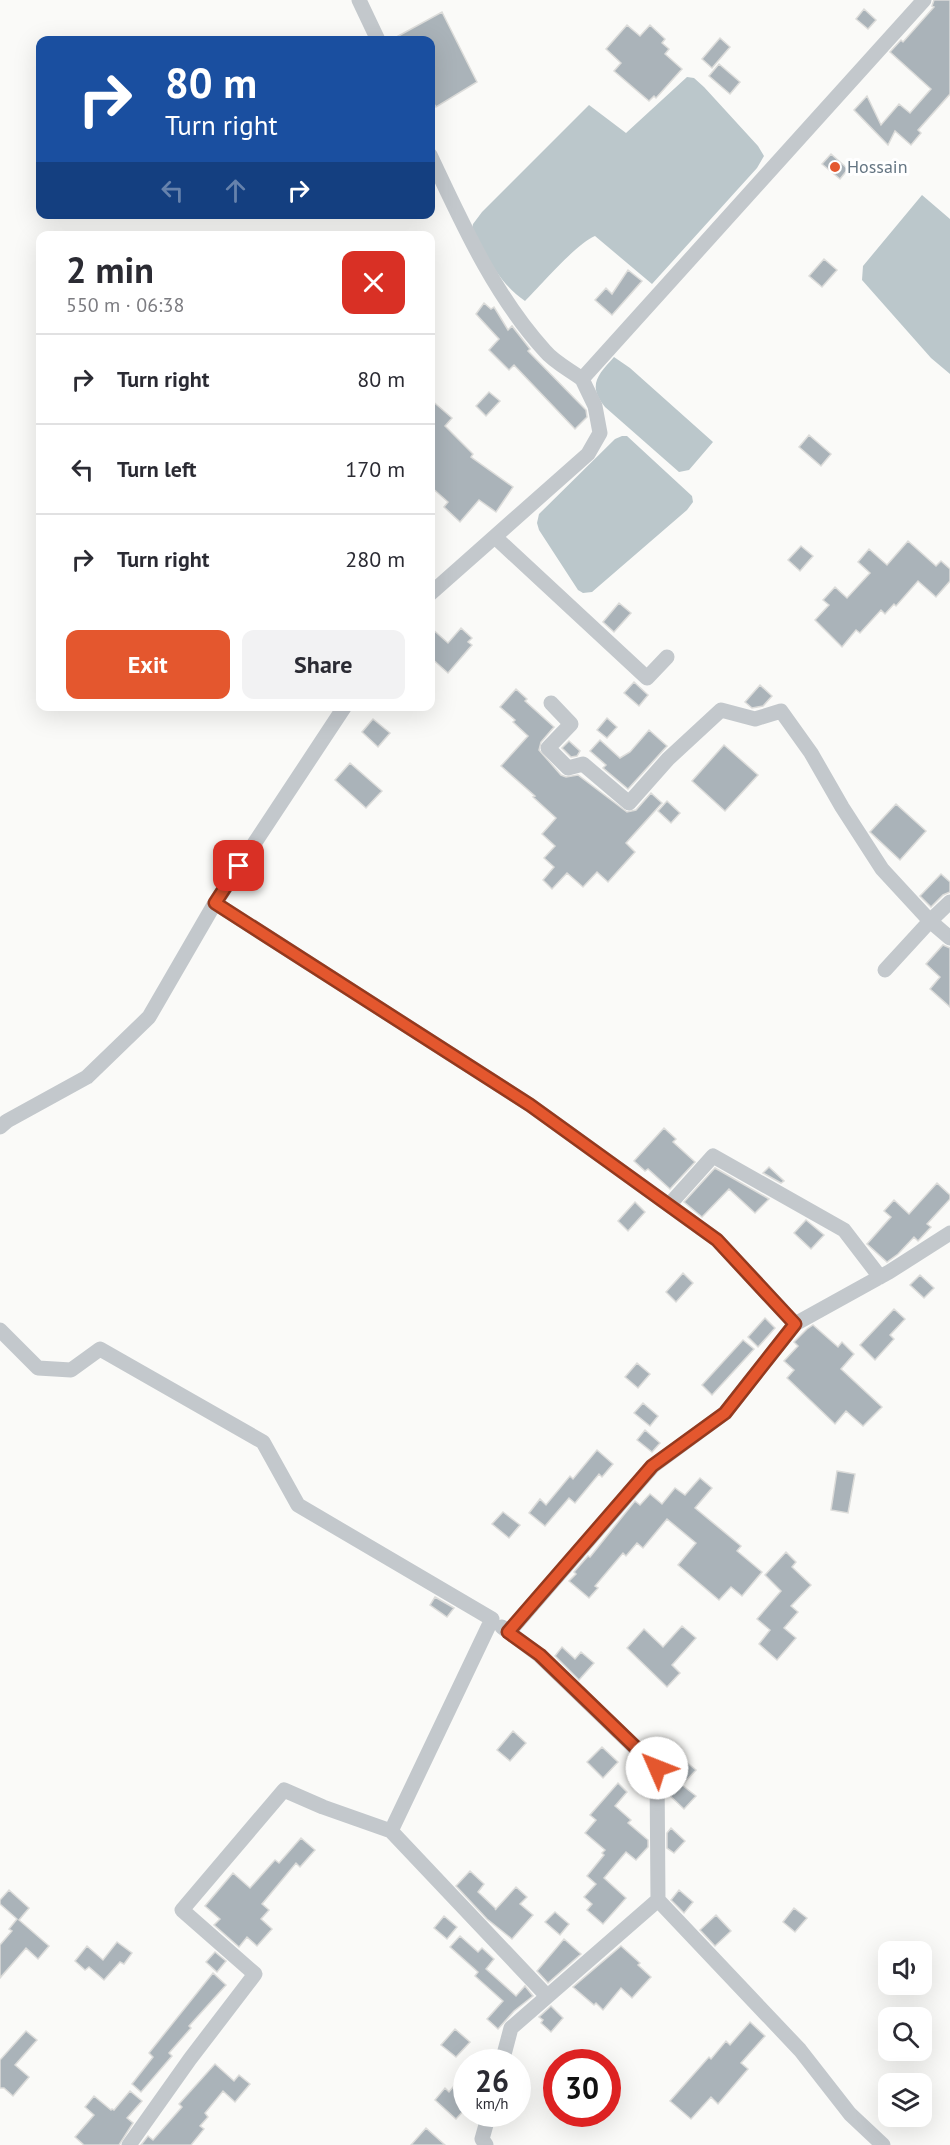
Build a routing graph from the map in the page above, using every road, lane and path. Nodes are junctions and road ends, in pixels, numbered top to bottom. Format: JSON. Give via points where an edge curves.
{"nodes":[{"id":1,"x":359,"y":0,"type":"edge"},
{"id":2,"x":924,"y":0,"type":"edge"},
{"id":3,"x":376,"y":36,"type":"edge"},
{"id":4,"x":435,"y":166,"type":"edge"},
{"id":5,"x":582,"y":379,"type":"junction"},
{"id":6,"x":495,"y":537,"type":"junction"},
{"id":7,"x":435,"y":590,"type":"edge"},
{"id":8,"x":667,"y":657,"type":"dead end"},
{"id":9,"x":551,"y":703,"type":"dead end"},
{"id":10,"x":342,"y":711,"type":"edge"},
{"id":11,"x":950,"y":902,"type":"edge"},
{"id":12,"x":215,"y":903,"type":"junction"},
{"id":13,"x":930,"y":921,"type":"junction"},
{"id":14,"x":950,"y":938,"type":"edge"},
{"id":15,"x":885,"y":970,"type":"dead end"},
{"id":16,"x":0,"y":1127,"type":"edge"},
{"id":17,"x":669,"y":1206,"type":"junction"},
{"id":18,"x":950,"y":1233,"type":"edge"},
{"id":19,"x":880,"y":1276,"type":"junction"},
{"id":20,"x":795,"y":1324,"type":"junction"},
{"id":21,"x":0,"y":1330,"type":"edge"},
{"id":22,"x":492,"y":1619,"type":"junction"},
{"id":23,"x":508,"y":1632,"type":"junction"},
{"id":24,"x":391,"y":1831,"type":"junction"},
{"id":25,"x":658,"y":1900,"type":"junction"},
{"id":26,"x":547,"y":1996,"type":"junction"},
{"id":27,"x":505,"y":2049,"type":"edge"},
{"id":28,"x":485,"y":2127,"type":"edge"},
{"id":29,"x":129,"y":2145,"type":"edge"},
{"id":30,"x":486,"y":2145,"type":"edge"},
{"id":31,"x":883,"y":2145,"type":"edge"}],
"edges":[{"from":1,"to":3,"type":"street"},
{"from":2,"to":5,"type":"street"},
{"from":4,"to":5,"type":"street","via":[[502,295],[546,353]]},
{"from":5,"to":6,"type":"street","via":[[595,406],[600,433],[588,454]]},
{"from":6,"to":7,"type":"street"},
{"from":6,"to":8,"type":"street","via":[[647,678]]},
{"from":9,"to":13,"type":"street","via":[[571,723],[548,748],[568,768],[583,764],[629,803],[668,759],[721,710],[755,719],[782,711],[882,869]]},
{"from":10,"to":12,"type":"street"},
{"from":11,"to":13,"type":"street"},
{"from":12,"to":16,"type":"street","via":[[149,1017],[87,1077]]},
{"from":12,"to":17,"type":"street","via":[[530,1105]]},
{"from":13,"to":14,"type":"street"},
{"from":13,"to":15,"type":"street"},
{"from":17,"to":19,"type":"street","via":[[713,1156],[844,1230]]},
{"from":17,"to":20,"type":"street","via":[[717,1240]]},
{"from":18,"to":19,"type":"street"},
{"from":19,"to":20,"type":"street"},
{"from":20,"to":23,"type":"street","via":[[725,1413],[652,1466]]},
{"from":21,"to":22,"type":"street","via":[[38,1368],[71,1370],[99,1349],[262,1442],[298,1505]]},
{"from":22,"to":23,"type":"street"},
{"from":22,"to":24,"type":"street"},
{"from":23,"to":25,"type":"street","via":[[540,1655],[657,1768]]},
{"from":24,"to":26,"type":"street"},
{"from":24,"to":29,"type":"street","via":[[284,1790],[182,1910],[255,1974]]},
{"from":25,"to":26,"type":"street"},
{"from":25,"to":31,"type":"street","via":[[800,2050],[850,2114]]},
{"from":26,"to":27,"type":"street","via":[[511,2028]]},
{"from":28,"to":30,"type":"street","via":[[482,2139]]}]}
